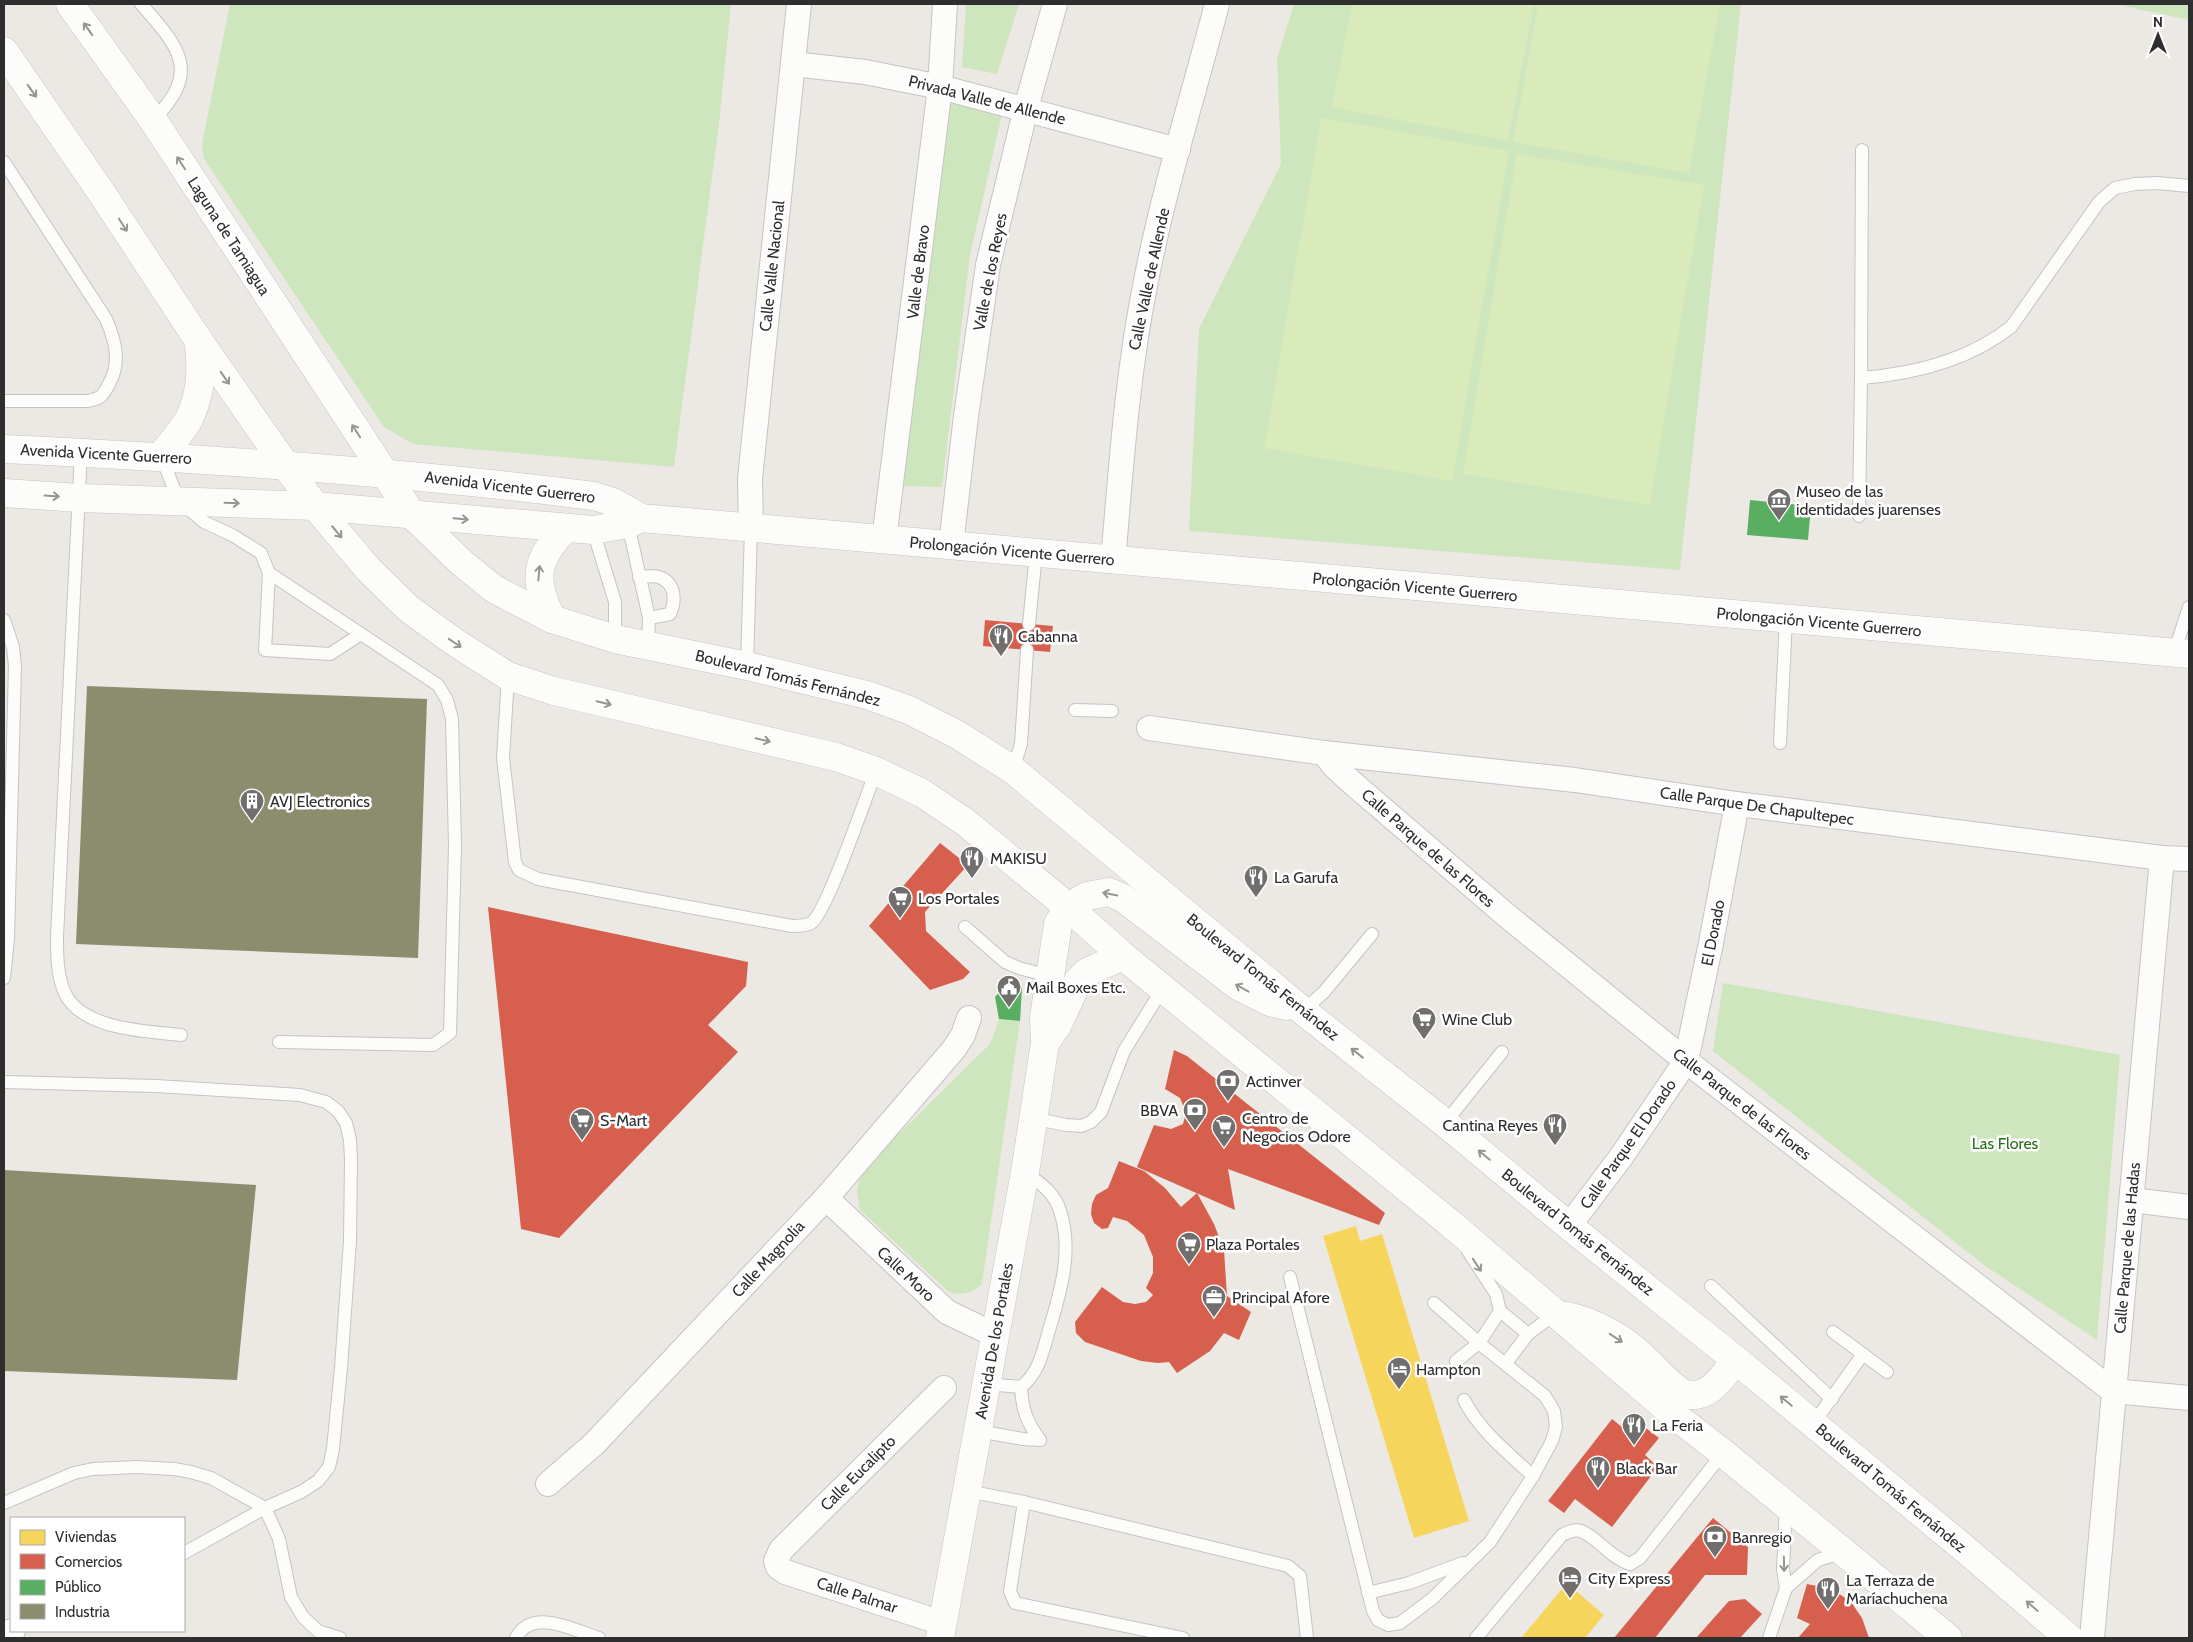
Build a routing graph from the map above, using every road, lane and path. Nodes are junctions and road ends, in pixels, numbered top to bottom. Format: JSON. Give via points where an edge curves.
{"nodes":[{"id":1,"x":70,"y":4,"type":"edge"},
{"id":2,"x":141,"y":4,"type":"edge"},
{"id":3,"x":799,"y":4,"type":"edge"},
{"id":4,"x":945,"y":4,"type":"edge"},
{"id":5,"x":1055,"y":4,"type":"edge"},
{"id":6,"x":1218,"y":4,"type":"edge"},
{"id":7,"x":4,"y":51,"type":"edge"},
{"id":8,"x":793,"y":64,"type":"junction"},
{"id":9,"x":940,"y":87,"type":"junction"},
{"id":10,"x":1026,"y":108,"type":"junction"},
{"id":11,"x":152,"y":120,"type":"junction"},
{"id":12,"x":1178,"y":150,"type":"junction"},
{"id":13,"x":1862,"y":150,"type":"dead end"},
{"id":14,"x":4,"y":162,"type":"edge"},
{"id":15,"x":2189,"y":186,"type":"edge"},
{"id":16,"x":197,"y":338,"type":"junction"},
{"id":17,"x":1861,"y":378,"type":"junction"},
{"id":18,"x":4,"y":401,"type":"edge"},
{"id":19,"x":4,"y":449,"type":"edge"},
{"id":20,"x":81,"y":452,"type":"junction"},
{"id":21,"x":161,"y":456,"type":"junction"},
{"id":22,"x":286,"y":466,"type":"junction"},
{"id":23,"x":382,"y":472,"type":"junction"},
{"id":24,"x":4,"y":493,"type":"edge"},
{"id":25,"x":80,"y":498,"type":"junction"},
{"id":26,"x":179,"y":501,"type":"junction"},
{"id":27,"x":315,"y":506,"type":"junction"},
{"id":28,"x":412,"y":515,"type":"junction"},
{"id":29,"x":1859,"y":516,"type":"dead end"},
{"id":30,"x":635,"y":521,"type":"junction"},
{"id":31,"x":566,"y":528,"type":"junction"},
{"id":32,"x":751,"y":528,"type":"junction"},
{"id":33,"x":593,"y":530,"type":"junction"},
{"id":34,"x":884,"y":540,"type":"junction"},
{"id":35,"x":951,"y":545,"type":"junction"},
{"id":36,"x":1036,"y":553,"type":"junction"},
{"id":37,"x":1113,"y":560,"type":"junction"},
{"id":38,"x":269,"y":573,"type":"junction"},
{"id":39,"x":639,"y":577,"type":"junction"},
{"id":40,"x":2189,"y":607,"type":"edge"},
{"id":41,"x":649,"y":618,"type":"junction"},
{"id":42,"x":552,"y":619,"type":"junction"},
{"id":43,"x":4,"y":620,"type":"edge"},
{"id":44,"x":1786,"y":620,"type":"junction"},
{"id":45,"x":1029,"y":624,"type":"dead end"},
{"id":46,"x":361,"y":634,"type":"junction"},
{"id":47,"x":615,"y":638,"type":"junction"},
{"id":48,"x":648,"y":645,"type":"junction"},
{"id":49,"x":1027,"y":650,"type":"dead end"},
{"id":50,"x":2181,"y":654,"type":"edge"},
{"id":51,"x":10,"y":666,"type":"edge"},
{"id":52,"x":747,"y":666,"type":"junction"},
{"id":53,"x":508,"y":676,"type":"junction"},
{"id":54,"x":1075,"y":710,"type":"dead end"},
{"id":55,"x":1112,"y":711,"type":"dead end"},
{"id":56,"x":1150,"y":728,"type":"dead end"},
{"id":57,"x":1780,"y":743,"type":"dead end"},
{"id":58,"x":1324,"y":753,"type":"junction"},
{"id":59,"x":1012,"y":770,"type":"junction"},
{"id":60,"x":876,"y":771,"type":"junction"},
{"id":61,"x":1737,"y":804,"type":"junction"},
{"id":62,"x":2162,"y":858,"type":"junction"},
{"id":63,"x":2189,"y":859,"type":"edge"},
{"id":64,"x":1068,"y":907,"type":"junction"},
{"id":65,"x":965,"y":927,"type":"dead end"},
{"id":66,"x":1372,"y":934,"type":"dead end"},
{"id":67,"x":1123,"y":956,"type":"junction"},
{"id":68,"x":1049,"y":976,"type":"junction"},
{"id":69,"x":4,"y":978,"type":"edge"},
{"id":70,"x":1163,"y":988,"type":"junction"},
{"id":71,"x":1303,"y":1011,"type":"junction"},
{"id":72,"x":969,"y":1018,"type":"dead end"},
{"id":73,"x":181,"y":1035,"type":"dead end"},
{"id":74,"x":279,"y":1042,"type":"dead end"},
{"id":75,"x":1045,"y":1043,"type":"junction"},
{"id":76,"x":1502,"y":1052,"type":"dead end"},
{"id":77,"x":1686,"y":1061,"type":"junction"},
{"id":78,"x":4,"y":1082,"type":"edge"},
{"id":79,"x":1032,"y":1118,"type":"junction"},
{"id":80,"x":1445,"y":1123,"type":"junction"},
{"id":81,"x":1025,"y":1172,"type":"junction"},
{"id":82,"x":826,"y":1198,"type":"junction"},
{"id":83,"x":2132,"y":1200,"type":"junction"},
{"id":84,"x":2189,"y":1207,"type":"edge"},
{"id":85,"x":1451,"y":1224,"type":"junction"},
{"id":86,"x":1569,"y":1226,"type":"junction"},
{"id":87,"x":1290,"y":1277,"type":"dead end"},
{"id":88,"x":1710,"y":1286,"type":"dead end"},
{"id":89,"x":1434,"y":1303,"type":"dead end"},
{"id":90,"x":1500,"y":1311,"type":"junction"},
{"id":91,"x":1555,"y":1314,"type":"junction"},
{"id":92,"x":1833,"y":1332,"type":"dead end"},
{"id":93,"x":1528,"y":1334,"type":"junction"},
{"id":94,"x":995,"y":1335,"type":"junction"},
{"id":95,"x":1479,"y":1343,"type":"junction"},
{"id":96,"x":1863,"y":1354,"type":"junction"},
{"id":97,"x":1736,"y":1360,"type":"junction"},
{"id":98,"x":1456,"y":1361,"type":"dead end"},
{"id":99,"x":1506,"y":1363,"type":"junction"},
{"id":100,"x":1887,"y":1372,"type":"dead end"},
{"id":101,"x":986,"y":1384,"type":"junction"},
{"id":102,"x":944,"y":1388,"type":"dead end"},
{"id":103,"x":1021,"y":1388,"type":"junction"},
{"id":104,"x":2113,"y":1391,"type":"junction"},
{"id":105,"x":1832,"y":1398,"type":"junction"},
{"id":106,"x":2189,"y":1398,"type":"edge"},
{"id":107,"x":1464,"y":1400,"type":"dead end"},
{"id":108,"x":1813,"y":1424,"type":"junction"},
{"id":109,"x":978,"y":1431,"type":"junction"},
{"id":110,"x":1723,"y":1452,"type":"junction"},
{"id":111,"x":1533,"y":1476,"type":"junction"},
{"id":112,"x":548,"y":1484,"type":"dead end"},
{"id":113,"x":967,"y":1491,"type":"junction"},
{"id":114,"x":1024,"y":1502,"type":"junction"},
{"id":115,"x":4,"y":1503,"type":"edge"},
{"id":116,"x":1786,"y":1506,"type":"junction"},
{"id":117,"x":265,"y":1508,"type":"junction"},
{"id":118,"x":185,"y":1552,"type":"edge"},
{"id":119,"x":1842,"y":1552,"type":"junction"},
{"id":120,"x":776,"y":1561,"type":"joint"},
{"id":121,"x":1468,"y":1561,"type":"junction"},
{"id":122,"x":1786,"y":1588,"type":"junction"},
{"id":123,"x":1368,"y":1593,"type":"junction"},
{"id":124,"x":941,"y":1630,"type":"edge"},
{"id":125,"x":340,"y":1638,"type":"edge"},
{"id":126,"x":516,"y":1638,"type":"edge"},
{"id":127,"x":600,"y":1638,"type":"edge"},
{"id":128,"x":1183,"y":1638,"type":"edge"},
{"id":129,"x":1307,"y":1638,"type":"edge"},
{"id":130,"x":1476,"y":1638,"type":"edge"},
{"id":131,"x":1769,"y":1638,"type":"edge"},
{"id":132,"x":1948,"y":1638,"type":"edge"},
{"id":133,"x":2069,"y":1638,"type":"edge"},
{"id":134,"x":2092,"y":1638,"type":"edge"}],
"edges":[{"from":11,"to":1,"type":"main road","name":"Laguna de Tamiagua","one_way":true},
{"from":2,"to":11,"type":"lane","via":[[175,45],[181,64],[177,91]]},
{"from":3,"to":8,"type":"street","name":"Calle Valle Nacional"},
{"from":4,"to":9,"type":"street","name":"Valle de Bravo"},
{"from":5,"to":10,"type":"street","name":"Valle de los Reyes"},
{"from":6,"to":12,"type":"street","name":"Calle Valle de Allende"},
{"from":7,"to":16,"type":"main road","one_way":true,"via":[[102,192]]},
{"from":8,"to":9,"type":"street","name":"Privada Valle de Allende","via":[[866,72]]},
{"from":8,"to":32,"type":"street","name":"Calle Valle Nacional","via":[[750,479]]},
{"from":9,"to":10,"type":"street","name":"Privada Valle de Allende"},
{"from":9,"to":34,"type":"street","name":"Valle de Bravo"},
{"from":10,"to":12,"type":"street","name":"Privada Valle de Allende"},
{"from":10,"to":35,"type":"street","name":"Valle de los Reyes","via":[[988,265]]},
{"from":23,"to":11,"type":"main road","name":"Laguna de Tamiagua","one_way":true},
{"from":12,"to":37,"type":"street","name":"Calle Valle de Allende","via":[[1152,251],[1136,338]]},
{"from":13,"to":17,"type":"lane"},
{"from":14,"to":18,"type":"lane","via":[[106,319],[117,357],[114,374],[100,398],[38,403]]},
{"from":15,"to":17,"type":"lane","via":[[2157,183],[2116,188],[2099,202],[2011,327],[1995,339],[1978,349],[1916,370]]},
{"from":16,"to":21,"type":"main road","via":[[202,367],[199,392],[188,420]]},
{"from":16,"to":22,"type":"main road","one_way":true},
{"from":17,"to":29,"type":"lane"},
{"from":19,"to":20,"type":"main road","name":"Avenida Vicente Guerrero"},
{"from":20,"to":21,"type":"main road","name":"Avenida Vicente Guerrero"},
{"from":20,"to":25,"type":"lane"},
{"from":21,"to":22,"type":"main road","name":"Avenida Vicente Guerrero"},
{"from":21,"to":26,"type":"lane"},
{"from":22,"to":23,"type":"main road","name":"Avenida Vicente Guerrero"},
{"from":22,"to":27,"type":"main road"},
{"from":23,"to":28,"type":"main road","name":"Boulevard Tomás Fernández"},
{"from":23,"to":30,"type":"main road","name":"Avenida Vicente Guerrero","via":[[594,496],[613,502]]},
{"from":24,"to":25,"type":"main road","name":"Avenida Vicente Guerrero","one_way":true},
{"from":25,"to":26,"type":"main road","name":"Avenida Vicente Guerrero"},
{"from":25,"to":73,"type":"lane","via":[[57,937],[60,976],[67,998],[81,1012],[98,1021],[121,1028]]},
{"from":26,"to":27,"type":"main road","name":"Avenida Vicente Guerrero","one_way":true},
{"from":26,"to":38,"type":"lane","via":[[204,522],[261,553]]},
{"from":27,"to":28,"type":"main road","name":"Avenida Vicente Guerrero"},
{"from":27,"to":53,"type":"main road","one_way":true,"via":[[369,570],[408,609]]},
{"from":28,"to":31,"type":"main road","name":"Avenida Vicente Guerrero","one_way":true},
{"from":28,"to":42,"type":"main road","name":"Boulevard Tomás Fernández","via":[[494,589]]},
{"from":30,"to":32,"type":"main road","name":"Prolongación Vicente Guerrero"},
{"from":30,"to":33,"type":"main road","name":"Avenida Vicente Guerrero"},
{"from":30,"to":39,"type":"lane"},
{"from":31,"to":33,"type":"main road","name":"Avenida Vicente Guerrero"},
{"from":42,"to":31,"type":"main road","one_way":true,"via":[[541,594],[539,568],[552,542]]},
{"from":32,"to":34,"type":"main road","name":"Prolongación Vicente Guerrero"},
{"from":32,"to":52,"type":"lane"},
{"from":33,"to":47,"type":"lane","via":[[615,602]]},
{"from":34,"to":35,"type":"main road","name":"Prolongación Vicente Guerrero"},
{"from":35,"to":36,"type":"main road","name":"Prolongación Vicente Guerrero"},
{"from":36,"to":37,"type":"main road","name":"Prolongación Vicente Guerrero"},
{"from":36,"to":45,"type":"lane"},
{"from":37,"to":44,"type":"main road","name":"Prolongación Vicente Guerrero"},
{"from":38,"to":46,"type":"lane"},
{"from":38,"to":46,"type":"lane","via":[[265,650],[330,654]]},
{"from":39,"to":41,"type":"lane"},
{"from":39,"to":41,"type":"lane","via":[[657,576],[667,581],[673,591],[674,604],[670,614]]},
{"from":40,"to":50,"type":"lane"},
{"from":41,"to":48,"type":"lane"},
{"from":42,"to":47,"type":"main road","name":"Boulevard Tomás Fernández"},
{"from":43,"to":51,"type":"lane","via":[[13,647]]},
{"from":44,"to":50,"type":"main road","name":"Prolongación Vicente Guerrero"},
{"from":44,"to":57,"type":"lane"},
{"from":46,"to":74,"type":"lane","via":[[438,685],[447,700],[452,719],[455,846],[450,1033],[433,1045]]},
{"from":47,"to":48,"type":"main road","name":"Boulevard Tomás Fernández"},
{"from":48,"to":52,"type":"main road","name":"Boulevard Tomás Fernández"},
{"from":49,"to":59,"type":"lane","via":[[1021,744]]},
{"from":51,"to":69,"type":"lane","via":[[8,939]]},
{"from":52,"to":59,"type":"main road","name":"Boulevard Tomás Fernández","via":[[868,695],[909,710],[958,735]]},
{"from":53,"to":60,"type":"main road","one_way":true,"via":[[554,691],[836,757]]},
{"from":53,"to":60,"type":"lane","via":[[504,758],[514,862],[519,870],[538,879],[792,926],[810,923],[818,916],[831,889]]},
{"from":54,"to":55,"type":"lane"},
{"from":56,"to":58,"type":"street","name":"Calle Parque De Chapultepec"},
{"from":58,"to":61,"type":"street","name":"Calle Parque De Chapultepec","via":[[1574,780]]},
{"from":58,"to":77,"type":"street","name":"Calle Parque de las Flores","via":[[1349,780],[1506,915]]},
{"from":59,"to":71,"type":"main road","name":"Boulevard Tomás Fernández"},
{"from":60,"to":64,"type":"main road","via":[[922,793],[965,822]]},
{"from":61,"to":62,"type":"street","name":"Calle Parque De Chapultepec"},
{"from":61,"to":77,"type":"street","name":"El Dorado","via":[[1712,943]]},
{"from":62,"to":63,"type":"street","name":"Calle Parque De Chapultepec"},
{"from":62,"to":83,"type":"street","name":"Calle Parque de las Hadas"},
{"from":64,"to":67,"type":"main road"},
{"from":64,"to":68,"type":"main road","name":"Avenida De los Portales","via":[[1058,924]]},
{"from":71,"to":64,"type":"main road","one_way":true,"via":[[1270,1002],[1238,986],[1123,898],[1110,892],[1087,896]]},
{"from":65,"to":68,"type":"lane","via":[[1005,962]]},
{"from":66,"to":71,"type":"lane","via":[[1324,992]]},
{"from":67,"to":70,"type":"main road"},
{"from":67,"to":75,"type":"main road","name":"Avenida De los Portales","via":[[1087,972],[1078,981]]},
{"from":68,"to":75,"type":"main road","name":"Avenida De los Portales","via":[[1044,1017]]},
{"from":70,"to":79,"type":"lane","via":[[1124,1051],[1101,1112],[1091,1122],[1082,1126],[1066,1125]]},
{"from":70,"to":85,"type":"main road"},
{"from":80,"to":71,"type":"main road","name":"Boulevard Tomás Fernández","one_way":true},
{"from":72,"to":82,"type":"street","name":"Calle Magnolia","via":[[954,1049]]},
{"from":75,"to":79,"type":"main road","name":"Avenida De los Portales"},
{"from":76,"to":80,"type":"lane"},
{"from":77,"to":86,"type":"street","name":"Calle Parque El Dorado","via":[[1621,1157]]},
{"from":77,"to":104,"type":"street","name":"Calle Parque de las Flores"},
{"from":78,"to":117,"type":"lane","via":[[156,1086],[300,1095],[326,1102],[346,1123],[351,1160],[350,1241],[333,1450],[328,1467],[318,1481]]},
{"from":79,"to":81,"type":"main road","name":"Avenida De los Portales"},
{"from":86,"to":80,"type":"main road","name":"Boulevard Tomás Fernández","one_way":true},
{"from":81,"to":94,"type":"main road","name":"Avenida De los Portales"},
{"from":81,"to":103,"type":"lane","via":[[1049,1190],[1060,1210],[1066,1236],[1061,1287],[1040,1364]]},
{"from":82,"to":94,"type":"street","name":"Calle Moro","via":[[947,1312]]},
{"from":82,"to":112,"type":"street","name":"Calle Magnolia","via":[[594,1444]]},
{"from":83,"to":84,"type":"street"},
{"from":83,"to":104,"type":"street","name":"Calle Parque de las Hadas"},
{"from":85,"to":90,"type":"lane","one_way":true,"via":[[1492,1287]]},
{"from":85,"to":91,"type":"main road"},
{"from":86,"to":97,"type":"main road","name":"Boulevard Tomás Fernández"},
{"from":87,"to":123,"type":"lane"},
{"from":88,"to":105,"type":"lane"},
{"from":89,"to":95,"type":"lane"},
{"from":90,"to":93,"type":"lane"},
{"from":90,"to":95,"type":"lane"},
{"from":91,"to":93,"type":"lane"},
{"from":91,"to":97,"type":"main road","one_way":true,"via":[[1583,1319],[1602,1328],[1642,1356],[1670,1383],[1691,1395],[1708,1390]]},
{"from":91,"to":110,"type":"main road"},
{"from":92,"to":96,"type":"lane"},
{"from":93,"to":99,"type":"lane"},
{"from":94,"to":101,"type":"main road","name":"Avenida De los Portales"},
{"from":95,"to":98,"type":"lane"},
{"from":95,"to":99,"type":"lane"},
{"from":96,"to":100,"type":"lane"},
{"from":96,"to":105,"type":"lane"},
{"from":108,"to":97,"type":"main road","name":"Boulevard Tomás Fernández","one_way":true},
{"from":99,"to":111,"type":"lane","via":[[1545,1396],[1554,1411],[1556,1427],[1552,1441]]},
{"from":101,"to":103,"type":"lane"},
{"from":101,"to":109,"type":"main road","name":"Avenida De los Portales"},
{"from":102,"to":120,"type":"street","name":"Calle Eucalipto","via":[[781,1550]]},
{"from":103,"to":109,"type":"lane","via":[[1029,1426],[1040,1440]]},
{"from":104,"to":106,"type":"street"},
{"from":104,"to":134,"type":"street","name":"Calle Parque de las Hadas"},
{"from":105,"to":108,"type":"lane"},
{"from":107,"to":111,"type":"lane","via":[[1487,1432]]},
{"from":133,"to":108,"type":"main road","name":"Boulevard Tomás Fernández","one_way":true},
{"from":109,"to":113,"type":"main road","name":"Avenida De los Portales"},
{"from":110,"to":116,"type":"main road"},
{"from":110,"to":130,"type":"lane","via":[[1640,1558],[1630,1564],[1620,1561],[1582,1531],[1572,1530],[1562,1535]]},
{"from":111,"to":121,"type":"lane","via":[[1490,1542]]},
{"from":113,"to":114,"type":"lane"},
{"from":113,"to":124,"type":"main road","name":"Avenida De los Portales"},
{"from":114,"to":128,"type":"lane","via":[[1010,1591],[1016,1603]]},
{"from":114,"to":129,"type":"lane","via":[[1288,1566],[1300,1576]]},
{"from":115,"to":117,"type":"lane","via":[[74,1474],[93,1469],[136,1467],[191,1472],[211,1478]]},
{"from":116,"to":119,"type":"main road"},
{"from":116,"to":122,"type":"lane","one_way":true,"via":[[1783,1569]]},
{"from":117,"to":118,"type":"lane"},
{"from":117,"to":125,"type":"lane","via":[[279,1539],[291,1597],[303,1617],[318,1631]]},
{"from":119,"to":122,"type":"lane","via":[[1818,1560]]},
{"from":119,"to":132,"type":"main road"},
{"from":120,"to":124,"type":"street","name":"Calle Palmar","via":[[778,1567],[786,1572]]},
{"from":121,"to":123,"type":"lane","via":[[1409,1584]]},
{"from":121,"to":123,"type":"lane","via":[[1433,1598],[1400,1623],[1388,1625],[1378,1620]]},
{"from":122,"to":131,"type":"lane"},
{"from":126,"to":127,"type":"lane","via":[[524,1627],[534,1622],[551,1623]]}]}
